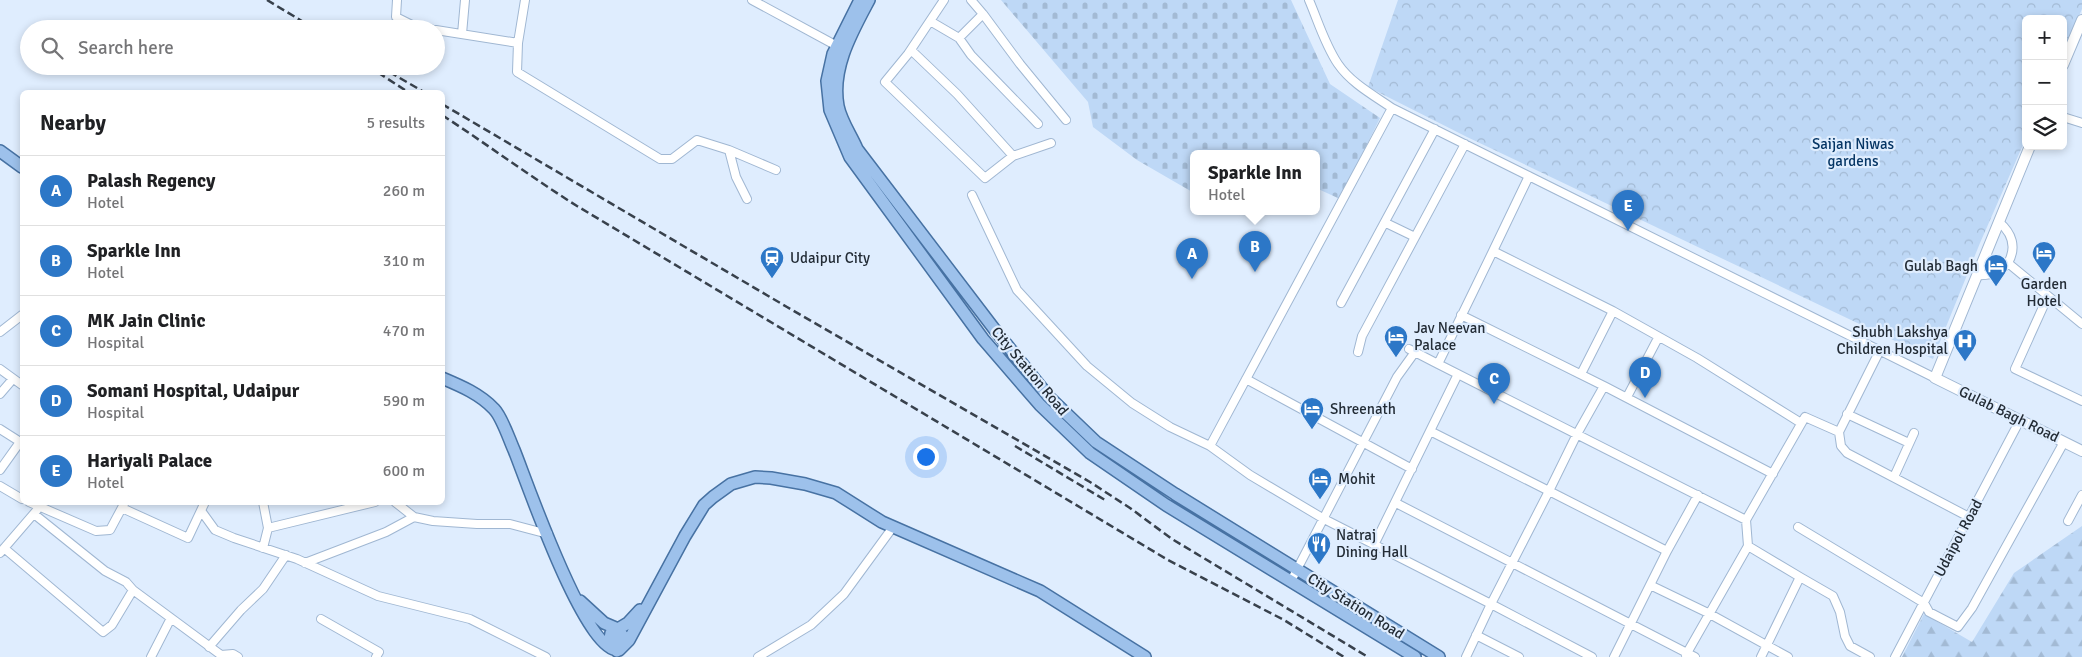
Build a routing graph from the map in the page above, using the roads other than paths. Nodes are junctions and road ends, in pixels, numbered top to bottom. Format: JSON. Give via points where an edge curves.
{"nodes":[{"id":1,"x":397,"y":0,"type":"edge"},
{"id":2,"x":465,"y":0,"type":"edge"},
{"id":3,"x":525,"y":0,"type":"edge"},
{"id":4,"x":752,"y":0,"type":"edge"},
{"id":5,"x":860,"y":0,"type":"edge"},
{"id":6,"x":869,"y":0,"type":"edge"},
{"id":7,"x":944,"y":0,"type":"edge"},
{"id":8,"x":971,"y":0,"type":"edge"},
{"id":9,"x":1309,"y":0,"type":"edge"},
{"id":10,"x":983,"y":14,"type":"junction"},
{"id":11,"x":402,"y":20,"type":"edge"},
{"id":12,"x":2082,"y":20,"type":"edge"},
{"id":13,"x":930,"y":21,"type":"junction"},
{"id":14,"x":445,"y":31,"type":"edge"},
{"id":15,"x":462,"y":34,"type":"junction"},
{"id":16,"x":960,"y":38,"type":"junction"},
{"id":17,"x":518,"y":43,"type":"junction"},
{"id":18,"x":837,"y":46,"type":"junction"},
{"id":19,"x":911,"y":50,"type":"junction"},
{"id":20,"x":2065,"y":60,"type":"edge"},
{"id":21,"x":1392,"y":108,"type":"junction"},
{"id":22,"x":2067,"y":118,"type":"edge"},
{"id":23,"x":1066,"y":120,"type":"dead end"},
{"id":24,"x":2082,"y":123,"type":"edge"},
{"id":25,"x":1038,"y":124,"type":"dead end"},
{"id":26,"x":1435,"y":129,"type":"junction"},
{"id":27,"x":1051,"y":143,"type":"dead end"},
{"id":28,"x":1465,"y":144,"type":"junction"},
{"id":29,"x":729,"y":150,"type":"junction"},
{"id":30,"x":2028,"y":150,"type":"edge"},
{"id":31,"x":0,"y":151,"type":"edge"},
{"id":32,"x":1013,"y":156,"type":"junction"},
{"id":33,"x":20,"y":166,"type":"edge"},
{"id":34,"x":776,"y":170,"type":"dead end"},
{"id":35,"x":1529,"y":176,"type":"junction"},
{"id":36,"x":972,"y":195,"type":"dead end"},
{"id":37,"x":747,"y":199,"type":"dead end"},
{"id":38,"x":1386,"y":222,"type":"junction"},
{"id":39,"x":1999,"y":222,"type":"junction"},
{"id":40,"x":1415,"y":237,"type":"junction"},
{"id":41,"x":1493,"y":251,"type":"junction"},
{"id":42,"x":2008,"y":263,"type":"junction"},
{"id":43,"x":1977,"y":275,"type":"junction"},
{"id":44,"x":2048,"y":296,"type":"junction"},
{"id":45,"x":1341,"y":302,"type":"dead end"},
{"id":46,"x":1612,"y":311,"type":"junction"},
{"id":47,"x":1461,"y":316,"type":"junction"},
{"id":48,"x":20,"y":317,"type":"edge"},
{"id":49,"x":2082,"y":324,"type":"edge"},
{"id":50,"x":0,"y":332,"type":"edge"},
{"id":51,"x":1658,"y":338,"type":"junction"},
{"id":52,"x":1880,"y":350,"type":"junction"},
{"id":53,"x":1358,"y":352,"type":"dead end"},
{"id":54,"x":1438,"y":364,"type":"junction"},
{"id":55,"x":0,"y":370,"type":"edge"},
{"id":56,"x":1458,"y":374,"type":"junction"},
{"id":57,"x":1581,"y":374,"type":"junction"},
{"id":58,"x":1935,"y":378,"type":"junction"},
{"id":59,"x":445,"y":379,"type":"edge"},
{"id":60,"x":1246,"y":379,"type":"junction"},
{"id":61,"x":12,"y":380,"type":"junction"},
{"id":62,"x":20,"y":384,"type":"edge"},
{"id":63,"x":1604,"y":386,"type":"junction"},
{"id":64,"x":0,"y":394,"type":"edge"},
{"id":65,"x":1627,"y":397,"type":"junction"},
{"id":66,"x":2082,"y":401,"type":"edge"},
{"id":67,"x":1847,"y":414,"type":"junction"},
{"id":68,"x":2020,"y":420,"type":"junction"},
{"id":69,"x":1801,"y":424,"type":"junction"},
{"id":70,"x":0,"y":429,"type":"edge"},
{"id":71,"x":1430,"y":431,"type":"junction"},
{"id":72,"x":1838,"y":432,"type":"junction"},
{"id":73,"x":1914,"y":433,"type":"dead end"},
{"id":74,"x":1577,"y":434,"type":"junction"},
{"id":75,"x":20,"y":442,"type":"edge"},
{"id":76,"x":1363,"y":442,"type":"junction"},
{"id":77,"x":2064,"y":442,"type":"junction"},
{"id":78,"x":1909,"y":443,"type":"junction"},
{"id":79,"x":20,"y":444,"type":"edge"},
{"id":80,"x":1210,"y":446,"type":"junction"},
{"id":81,"x":2082,"y":450,"type":"edge"},
{"id":82,"x":1412,"y":469,"type":"junction"},
{"id":83,"x":0,"y":470,"type":"edge"},
{"id":84,"x":1773,"y":474,"type":"junction"},
{"id":85,"x":1894,"y":477,"type":"junction"},
{"id":86,"x":0,"y":486,"type":"edge"},
{"id":87,"x":1549,"y":491,"type":"junction"},
{"id":88,"x":2082,"y":495,"type":"edge"},
{"id":89,"x":1698,"y":496,"type":"junction"},
{"id":90,"x":20,"y":498,"type":"edge"},
{"id":91,"x":1396,"y":503,"type":"junction"},
{"id":92,"x":31,"y":505,"type":"edge"},
{"id":93,"x":123,"y":505,"type":"edge"},
{"id":94,"x":204,"y":505,"type":"edge"},
{"id":95,"x":264,"y":505,"type":"edge"},
{"id":96,"x":363,"y":505,"type":"edge"},
{"id":97,"x":399,"y":505,"type":"edge"},
{"id":98,"x":36,"y":511,"type":"junction"},
{"id":99,"x":202,"y":512,"type":"junction"},
{"id":100,"x":414,"y":517,"type":"junction"},
{"id":101,"x":1969,"y":517,"type":"junction"},
{"id":102,"x":1324,"y":519,"type":"junction"},
{"id":103,"x":1746,"y":520,"type":"junction"},
{"id":104,"x":2068,"y":520,"type":"dead end"},
{"id":105,"x":893,"y":527,"type":"junction"},
{"id":106,"x":1798,"y":527,"type":"dead end"},
{"id":107,"x":268,"y":528,"type":"junction"},
{"id":108,"x":548,"y":534,"type":"junction"},
{"id":109,"x":1374,"y":545,"type":"junction"},
{"id":110,"x":1748,"y":546,"type":"junction"},
{"id":111,"x":263,"y":548,"type":"junction"},
{"id":112,"x":2,"y":551,"type":"edge"},
{"id":113,"x":1667,"y":551,"type":"junction"},
{"id":114,"x":286,"y":556,"type":"junction"},
{"id":115,"x":305,"y":563,"type":"junction"},
{"id":116,"x":1512,"y":563,"type":"junction"},
{"id":117,"x":1298,"y":570,"type":"junction"},
{"id":118,"x":1800,"y":577,"type":"junction"},
{"id":119,"x":1291,"y":581,"type":"junction"},
{"id":120,"x":1650,"y":585,"type":"junction"},
{"id":121,"x":133,"y":590,"type":"junction"},
{"id":122,"x":574,"y":596,"type":"junction"},
{"id":123,"x":653,"y":596,"type":"junction"},
{"id":124,"x":1924,"y":603,"type":"junction"},
{"id":125,"x":1491,"y":604,"type":"junction"},
{"id":126,"x":1708,"y":613,"type":"junction"},
{"id":127,"x":171,"y":618,"type":"junction"},
{"id":128,"x":321,"y":619,"type":"dead end"},
{"id":129,"x":1630,"y":624,"type":"junction"},
{"id":130,"x":618,"y":629,"type":"junction"},
{"id":131,"x":1476,"y":635,"type":"junction"},
{"id":132,"x":1767,"y":645,"type":"junction"},
{"id":133,"x":209,"y":647,"type":"junction"},
{"id":134,"x":617,"y":651,"type":"junction"},
{"id":135,"x":1686,"y":655,"type":"edge"},
{"id":136,"x":220,"y":656,"type":"edge"},
{"id":137,"x":151,"y":657,"type":"edge"},
{"id":138,"x":238,"y":657,"type":"edge"},
{"id":139,"x":376,"y":657,"type":"edge"},
{"id":140,"x":546,"y":657,"type":"edge"},
{"id":141,"x":758,"y":657,"type":"edge"},
{"id":142,"x":1145,"y":657,"type":"edge"},
{"id":143,"x":1415,"y":657,"type":"edge"},
{"id":144,"x":1438,"y":657,"type":"edge"},
{"id":145,"x":1466,"y":657,"type":"edge"},
{"id":146,"x":1519,"y":657,"type":"edge"},
{"id":147,"x":1592,"y":657,"type":"edge"},
{"id":148,"x":1614,"y":657,"type":"edge"},
{"id":149,"x":1695,"y":657,"type":"edge"},
{"id":150,"x":1761,"y":657,"type":"edge"},
{"id":151,"x":1788,"y":657,"type":"edge"},
{"id":152,"x":1870,"y":657,"type":"edge"},
{"id":153,"x":1895,"y":657,"type":"edge"}],
"edges":[{"from":1,"to":11,"type":"street","via":[[396,17]]},
{"from":2,"to":15,"type":"street"},
{"from":3,"to":17,"type":"street"},
{"from":4,"to":18,"type":"street"},
{"from":5,"to":18,"type":"main road","name":"City Station Road"},
{"from":6,"to":117,"type":"main road","name":"City Station Road","via":[[843,56],[836,82],[838,108],[857,149],[995,330],[1069,417],[1096,442]]},
{"from":7,"to":13,"type":"street"},
{"from":8,"to":10,"type":"street"},
{"from":9,"to":21,"type":"street","via":[[1338,64],[1364,89]]},
{"from":10,"to":16,"type":"street"},
{"from":10,"to":23,"type":"street"},
{"from":12,"to":20,"type":"main road"},
{"from":13,"to":16,"type":"street"},
{"from":13,"to":19,"type":"street"},
{"from":14,"to":15,"type":"street"},
{"from":15,"to":17,"type":"street"},
{"from":16,"to":25,"type":"street","via":[[972,55]]},
{"from":17,"to":29,"type":"street","via":[[517,72],[660,159],[672,159],[697,140]]},
{"from":18,"to":119,"type":"main road","name":"City Station Road","via":[[827,82],[830,110],[850,157],[996,354],[1040,405],[1090,453]]},
{"from":19,"to":32,"type":"street","via":[[957,94]]},
{"from":19,"to":32,"type":"street","via":[[885,82],[985,178]]},
{"from":21,"to":26,"type":"street"},
{"from":21,"to":60,"type":"street"},
{"from":22,"to":24,"type":"street"},
{"from":26,"to":28,"type":"street"},
{"from":26,"to":38,"type":"street"},
{"from":27,"to":32,"type":"street"},
{"from":28,"to":35,"type":"street"},
{"from":28,"to":40,"type":"street"},
{"from":29,"to":34,"type":"street"},
{"from":29,"to":37,"type":"street","via":[[736,177]]},
{"from":30,"to":39,"type":"main road"},
{"from":31,"to":33,"type":"main road"},
{"from":35,"to":41,"type":"street"},
{"from":35,"to":52,"type":"street"},
{"from":36,"to":80,"type":"street","via":[[1018,290],[1087,366],[1132,403],[1170,427]]},
{"from":38,"to":40,"type":"street"},
{"from":38,"to":45,"type":"street"},
{"from":39,"to":42,"type":"street","via":[[2006,228],[2012,242]]},
{"from":39,"to":43,"type":"main road"},
{"from":40,"to":53,"type":"street","via":[[1362,336]]},
{"from":41,"to":46,"type":"street"},
{"from":41,"to":47,"type":"street"},
{"from":42,"to":43,"type":"street","via":[[1996,273]]},
{"from":42,"to":44,"type":"street"},
{"from":43,"to":58,"type":"main road"},
{"from":44,"to":49,"type":"street"},
{"from":44,"to":66,"type":"street","via":[[2015,369]]},
{"from":46,"to":51,"type":"street"},
{"from":46,"to":57,"type":"street"},
{"from":47,"to":54,"type":"street"},
{"from":47,"to":57,"type":"street"},
{"from":48,"to":50,"type":"street"},
{"from":51,"to":65,"type":"street"},
{"from":51,"to":69,"type":"street"},
{"from":52,"to":58,"type":"street"},
{"from":52,"to":67,"type":"street"},
{"from":54,"to":56,"type":"street"},
{"from":54,"to":76,"type":"street","via":[[1412,351]]},
{"from":55,"to":61,"type":"street"},
{"from":56,"to":71,"type":"street"},
{"from":56,"to":74,"type":"street"},
{"from":57,"to":63,"type":"street"},
{"from":58,"to":68,"type":"main road","name":"Gulab Bagh Road"},
{"from":59,"to":108,"type":"main road","via":[[467,388],[495,410]]},
{"from":60,"to":76,"type":"street"},
{"from":60,"to":80,"type":"street"},
{"from":61,"to":62,"type":"street"},
{"from":61,"to":64,"type":"street"},
{"from":63,"to":65,"type":"street"},
{"from":63,"to":74,"type":"street"},
{"from":65,"to":84,"type":"street"},
{"from":67,"to":72,"type":"street"},
{"from":67,"to":78,"type":"street"},
{"from":68,"to":77,"type":"main road","name":"Gulab Bagh Road"},
{"from":68,"to":101,"type":"street","name":"Udaipol Road"},
{"from":69,"to":72,"type":"street","via":[[1805,418]]},
{"from":69,"to":84,"type":"street"},
{"from":70,"to":75,"type":"street"},
{"from":71,"to":82,"type":"street"},
{"from":71,"to":87,"type":"street"},
{"from":72,"to":85,"type":"street","via":[[1841,446],[1847,453]]},
{"from":73,"to":78,"type":"street"},
{"from":74,"to":87,"type":"street"},
{"from":74,"to":89,"type":"street"},
{"from":76,"to":82,"type":"street"},
{"from":76,"to":102,"type":"street"},
{"from":77,"to":81,"type":"main road","name":"Gulab Bagh Road"},
{"from":77,"to":124,"type":"street","via":[[1961,625],[1958,627],[1938,618]]},
{"from":78,"to":85,"type":"street"},
{"from":79,"to":83,"type":"street"},
{"from":80,"to":102,"type":"street","via":[[1250,475]]},
{"from":82,"to":91,"type":"street"},
{"from":84,"to":103,"type":"street"},
{"from":85,"to":101,"type":"street"},
{"from":86,"to":90,"type":"street"},
{"from":87,"to":113,"type":"street"},
{"from":87,"to":116,"type":"street"},
{"from":88,"to":104,"type":"street"},
{"from":89,"to":103,"type":"street"},
{"from":89,"to":113,"type":"street"},
{"from":91,"to":109,"type":"street"},
{"from":91,"to":116,"type":"street"},
{"from":92,"to":98,"type":"street"},
{"from":93,"to":98,"type":"street","via":[[110,530],[96,531]]},
{"from":93,"to":99,"type":"street","via":[[188,538]]},
{"from":94,"to":99,"type":"street"},
{"from":95,"to":107,"type":"street"},
{"from":96,"to":107,"type":"street"},
{"from":97,"to":100,"type":"street"},
{"from":98,"to":112,"type":"street"},
{"from":98,"to":121,"type":"street","via":[[105,571],[126,582]]},
{"from":99,"to":111,"type":"street","via":[[215,530]]},
{"from":100,"to":108,"type":"street","via":[[433,521],[510,524]]},
{"from":100,"to":115,"type":"street","via":[[386,532]]},
{"from":101,"to":124,"type":"street","name":"Udaipol Road"},
{"from":102,"to":109,"type":"street"},
{"from":102,"to":117,"type":"street"},
{"from":103,"to":110,"type":"street"},
{"from":105,"to":123,"type":"main road","via":[[836,493],[821,488],[770,478],[743,479],[722,489],[704,505]]},
{"from":105,"to":141,"type":"street","via":[[844,594],[811,625]]},
{"from":105,"to":142,"type":"main road","via":[[1040,591]]},
{"from":106,"to":124,"type":"street"},
{"from":107,"to":111,"type":"street"},
{"from":108,"to":122,"type":"main road"},
{"from":109,"to":125,"type":"street"},
{"from":110,"to":118,"type":"street"},
{"from":110,"to":126,"type":"street"},
{"from":111,"to":114,"type":"street"},
{"from":112,"to":121,"type":"street","via":[[103,632],[112,625]]},
{"from":113,"to":120,"type":"street"},
{"from":114,"to":115,"type":"street"},
{"from":114,"to":133,"type":"street","via":[[263,589]]},
{"from":115,"to":140,"type":"street","via":[[378,596],[470,619]]},
{"from":116,"to":125,"type":"street"},
{"from":116,"to":129,"type":"street"},
{"from":117,"to":119,"type":"street"},
{"from":117,"to":144,"type":"main road","name":"City Station Road"},
{"from":118,"to":132,"type":"street"},
{"from":118,"to":152,"type":"street","via":[[1833,596],[1850,646]]},
{"from":119,"to":143,"type":"main road","name":"City Station Road"},
{"from":120,"to":126,"type":"street"},
{"from":120,"to":129,"type":"street"},
{"from":121,"to":127,"type":"street"},
{"from":122,"to":130,"type":"main road","via":[[597,617]]},
{"from":122,"to":134,"type":"main road","via":[[595,634],[607,647]]},
{"from":123,"to":130,"type":"main road","via":[[632,620]]},
{"from":123,"to":134,"type":"main road","via":[[629,640]]},
{"from":124,"to":153,"type":"street","name":"Udaipol Road"},
{"from":125,"to":131,"type":"street"},
{"from":125,"to":147,"type":"street"},
{"from":126,"to":132,"type":"street"},
{"from":126,"to":135,"type":"street"},
{"from":127,"to":133,"type":"street"},
{"from":127,"to":137,"type":"street"},
{"from":128,"to":139,"type":"street","via":[[380,652]]},
{"from":129,"to":135,"type":"street"},
{"from":129,"to":148,"type":"street"},
{"from":130,"to":134,"type":"main road","via":[[609,640]]},
{"from":131,"to":145,"type":"street"},
{"from":131,"to":146,"type":"street"},
{"from":132,"to":150,"type":"street"},
{"from":132,"to":151,"type":"street"},
{"from":133,"to":136,"type":"street"},
{"from":135,"to":149,"type":"street"},
{"from":136,"to":138,"type":"street","via":[[233,654]]}]}
